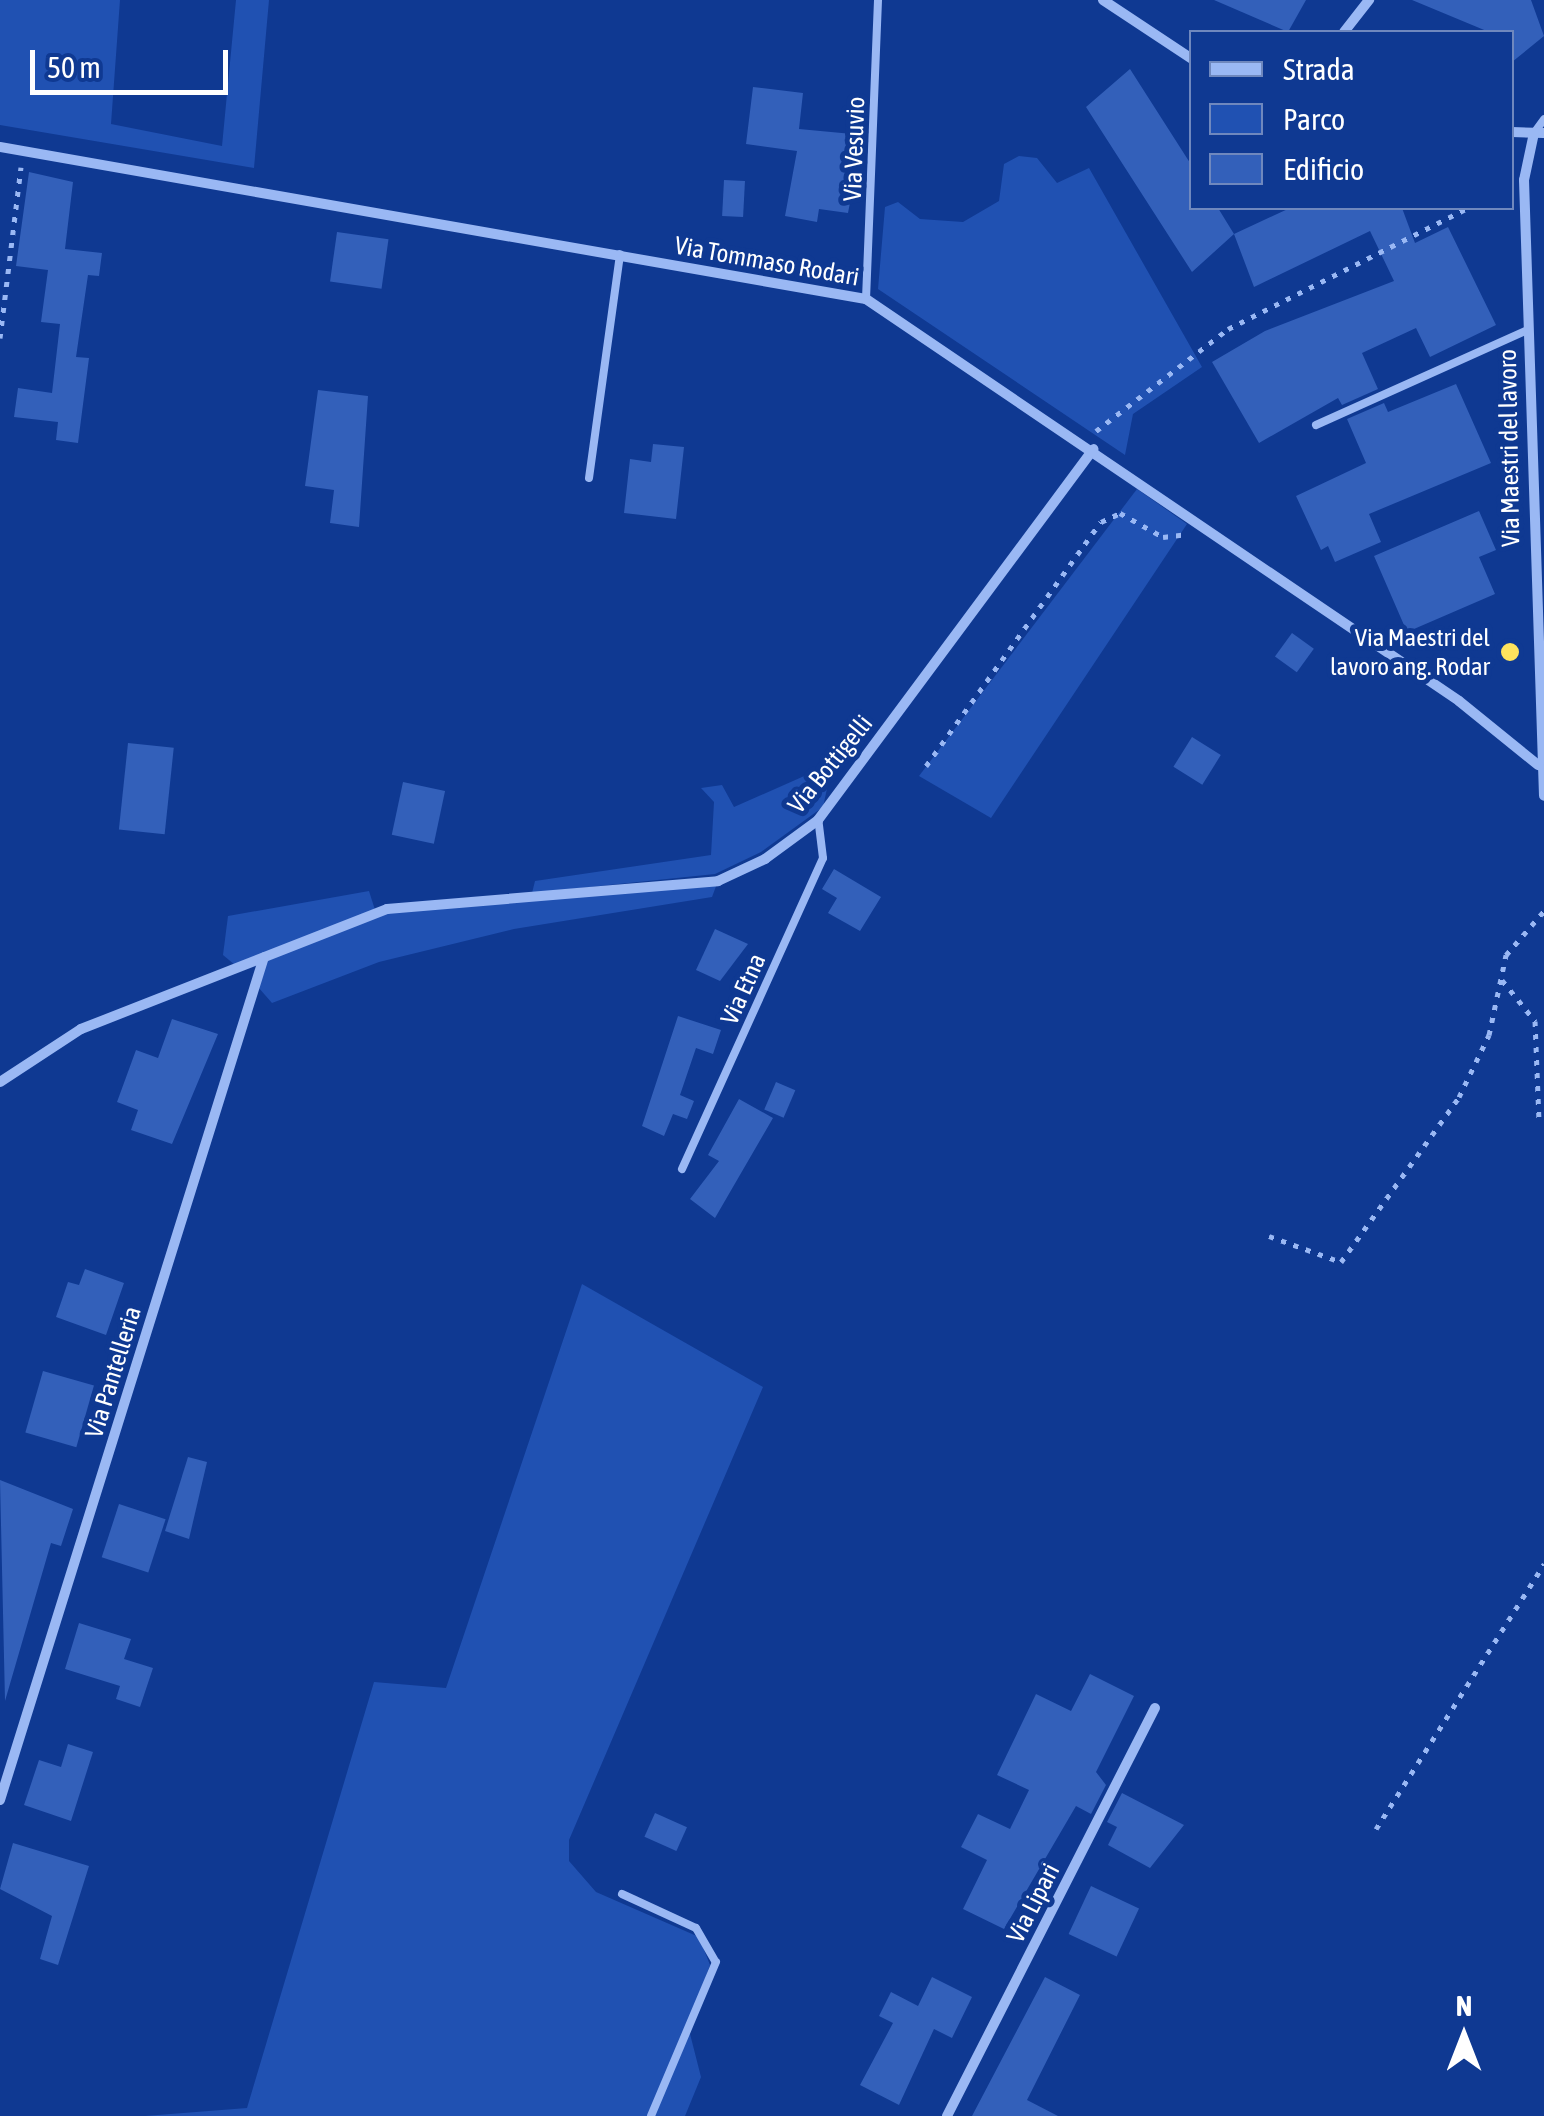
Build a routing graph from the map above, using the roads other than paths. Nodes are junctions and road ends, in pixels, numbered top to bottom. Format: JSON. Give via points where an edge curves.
{"nodes":[{"id":1,"x":878,"y":0,"type":"edge"},
{"id":2,"x":1103,"y":0,"type":"edge"},
{"id":3,"x":1370,"y":0,"type":"edge"},
{"id":4,"x":1346,"y":30,"type":"edge"},
{"id":5,"x":1189,"y":57,"type":"edge"},
{"id":6,"x":1544,"y":119,"type":"edge"},
{"id":7,"x":1514,"y":132,"type":"edge"},
{"id":8,"x":1539,"y":133,"type":"edge"},
{"id":9,"x":0,"y":146,"type":"edge"},
{"id":10,"x":620,"y":254,"type":"junction"},
{"id":11,"x":866,"y":299,"type":"junction"},
{"id":12,"x":1527,"y":330,"type":"junction"},
{"id":13,"x":1316,"y":426,"type":"dead end"},
{"id":14,"x":1094,"y":449,"type":"junction"},
{"id":15,"x":589,"y":478,"type":"dead end"},
{"id":16,"x":1538,"y":765,"type":"junction"},
{"id":17,"x":1544,"y":796,"type":"edge"},
{"id":18,"x":818,"y":820,"type":"junction"},
{"id":19,"x":264,"y":956,"type":"junction"},
{"id":20,"x":0,"y":1082,"type":"edge"},
{"id":21,"x":682,"y":1169,"type":"dead end"},
{"id":22,"x":1155,"y":1708,"type":"dead end"},
{"id":23,"x":0,"y":1800,"type":"edge"},
{"id":24,"x":622,"y":1894,"type":"dead end"},
{"id":25,"x":651,"y":2116,"type":"edge"},
{"id":26,"x":947,"y":2116,"type":"edge"}],
"edges":[{"from":1,"to":11,"type":"lane","name":"Via Vesuvio"},
{"from":2,"to":5,"type":"street"},
{"from":3,"to":4,"type":"street"},
{"from":6,"to":8,"type":"lane"},
{"from":7,"to":8,"type":"street"},
{"from":8,"to":12,"type":"street","name":"Via Maestri del lavoro","via":[[1524,154]]},
{"from":9,"to":10,"type":"street","name":"Via Tommaso Rodari"},
{"from":10,"to":11,"type":"street","name":"Via Tommaso Rodari"},
{"from":10,"to":15,"type":"lane"},
{"from":11,"to":14,"type":"street","name":"Via Tommaso Rodari"},
{"from":12,"to":13,"type":"lane","name":"Via Maestri del lavoro"},
{"from":12,"to":16,"type":"street","name":"Via Maestri del lavoro"},
{"from":14,"to":16,"type":"street","name":"Via Tommaso Rodari","via":[[1460,701]]},
{"from":14,"to":18,"type":"street","name":"Via Bottigelli"},
{"from":16,"to":17,"type":"street"},
{"from":18,"to":19,"type":"street","name":"Via Bottigelli","via":[[718,881],[387,908]]},
{"from":18,"to":21,"type":"lane","name":"Via Etna","via":[[822,858]]},
{"from":19,"to":20,"type":"street","name":"Via Bottigelli","via":[[81,1029]]},
{"from":19,"to":23,"type":"street","name":"Via Pantelleria"},
{"from":22,"to":26,"type":"street","name":"Via Lipari"},
{"from":24,"to":25,"type":"lane","via":[[696,1928],[716,1962]]}]}
